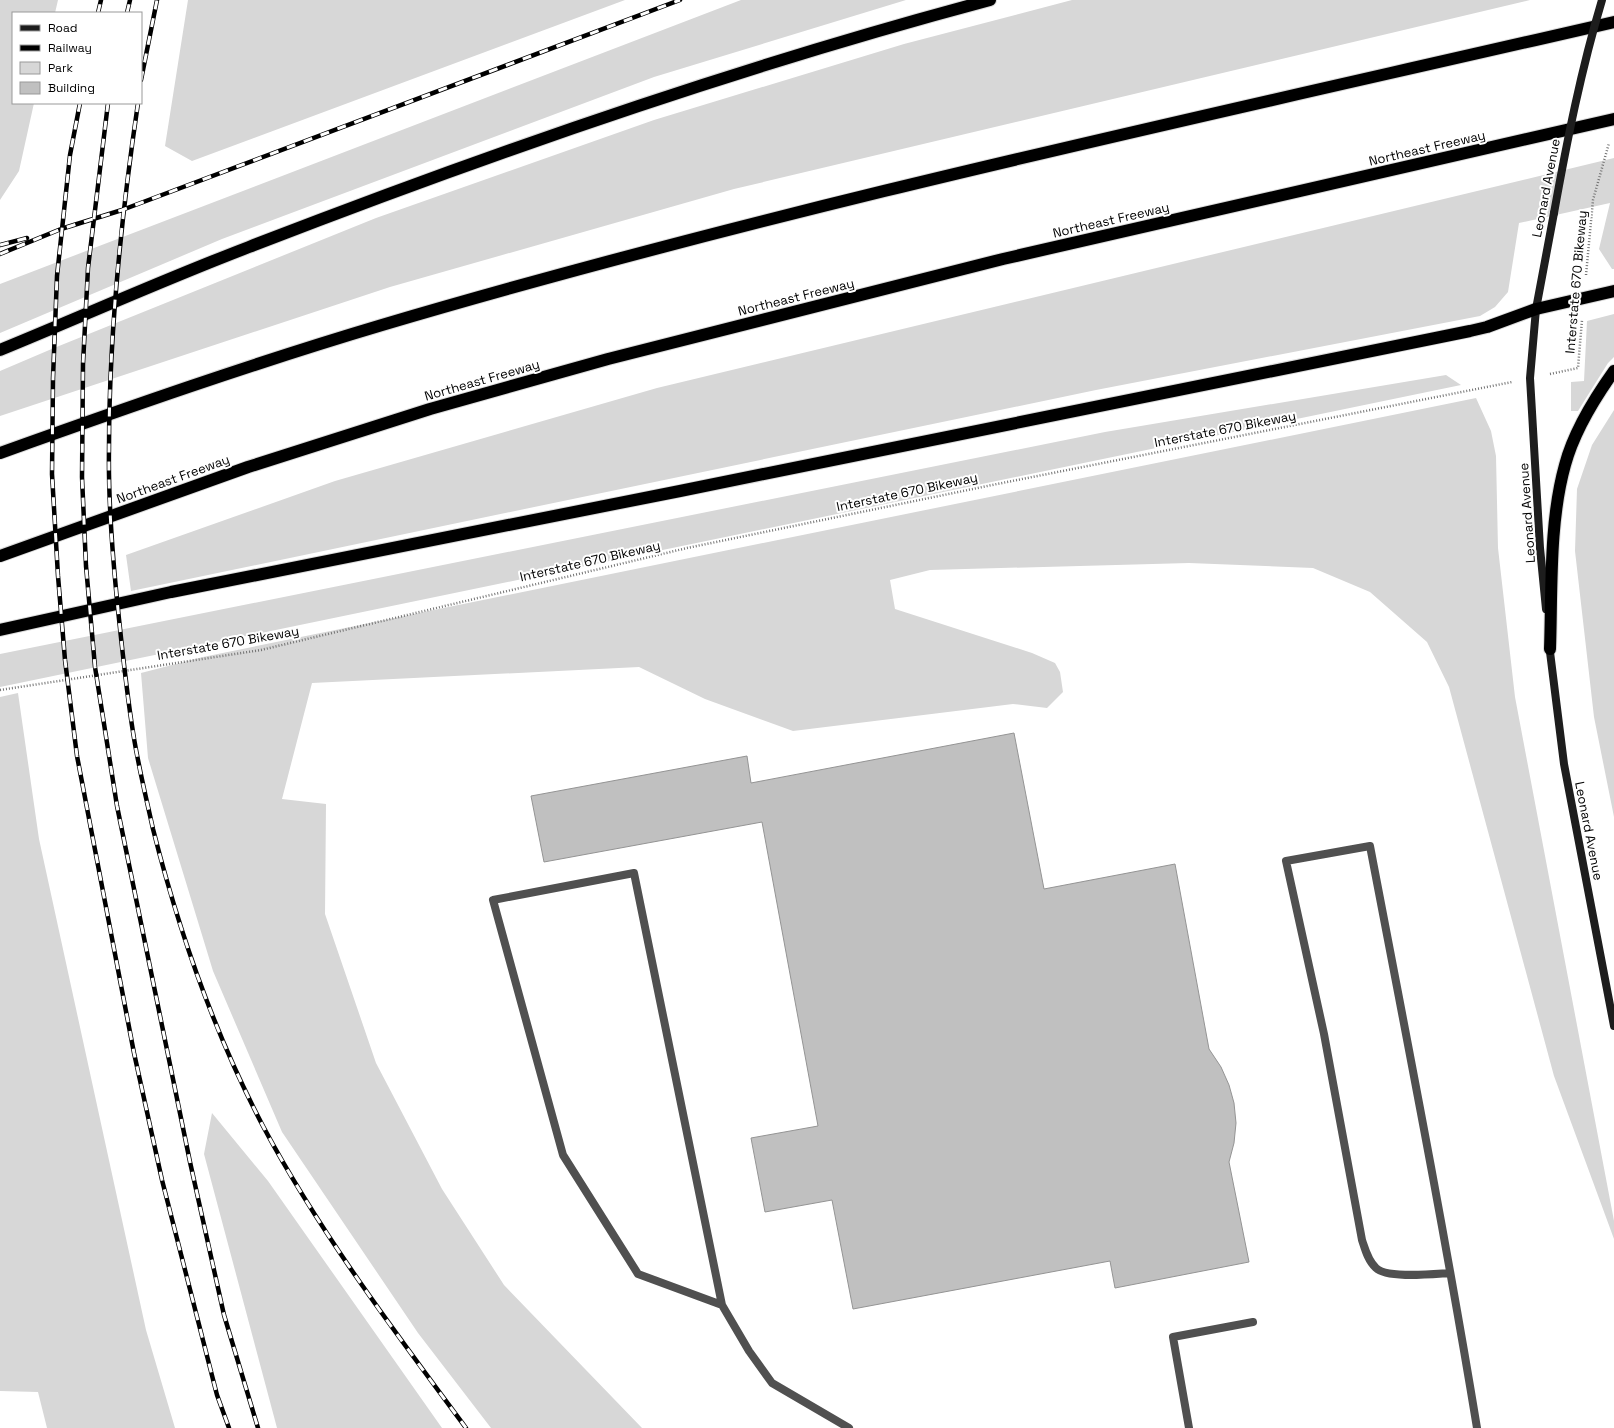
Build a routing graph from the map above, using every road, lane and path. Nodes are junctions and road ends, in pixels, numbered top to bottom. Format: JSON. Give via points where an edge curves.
{"nodes":[{"id":1,"x":990,"y":0,"type":"edge"},
{"id":2,"x":1602,"y":0,"type":"edge"},
{"id":3,"x":1614,"y":22,"type":"edge"},
{"id":4,"x":1614,"y":119,"type":"edge"},
{"id":5,"x":1610,"y":140,"type":"dead end"},
{"id":6,"x":1614,"y":291,"type":"edge"},
{"id":7,"x":1584,"y":298,"type":"junction"},
{"id":8,"x":1536,"y":309,"type":"junction"},
{"id":9,"x":0,"y":350,"type":"edge"},
{"id":10,"x":1614,"y":371,"type":"edge"},
{"id":11,"x":1530,"y":378,"type":"junction"},
{"id":12,"x":0,"y":453,"type":"edge"},
{"id":13,"x":0,"y":556,"type":"edge"},
{"id":14,"x":0,"y":630,"type":"edge"},
{"id":15,"x":1550,"y":649,"type":"junction"},
{"id":16,"x":0,"y":690,"type":"edge"},
{"id":17,"x":1614,"y":1026,"type":"edge"},
{"id":18,"x":1450,"y":1273,"type":"junction"},
{"id":19,"x":722,"y":1305,"type":"junction"},
{"id":20,"x":1253,"y":1322,"type":"dead end"},
{"id":21,"x":849,"y":1428,"type":"edge"},
{"id":22,"x":1189,"y":1428,"type":"edge"},
{"id":23,"x":1478,"y":1428,"type":"edge"}],
"edges":[{"from":1,"to":9,"type":"highway","via":[[726,77],[542,139],[247,247]]},
{"from":2,"to":8,"type":"main road","name":"Leonard Avenue","bridge":true,"via":[[1586,53]]},
{"from":3,"to":12,"type":"highway","via":[[972,170],[572,270],[378,326],[146,401]]},
{"from":4,"to":13,"type":"highway","name":"Northeast Freeway","via":[[1003,259],[608,359],[430,409],[248,467]]},
{"from":5,"to":7,"type":"path","name":"Interstate 670 Bikeway","via":[[1593,200]]},
{"from":6,"to":7,"type":"highway"},
{"from":7,"to":8,"type":"highway"},
{"from":7,"to":11,"type":"path","name":"Interstate 670 Bikeway","via":[[1578,368]]},
{"from":8,"to":11,"type":"main road","name":"Leonard Avenue"},
{"from":8,"to":14,"type":"highway","via":[[1470,331],[179,590]]},
{"from":10,"to":15,"type":"highway","via":[[1579,428],[1565,464],[1556,506]]},
{"from":11,"to":15,"type":"main road","name":"Leonard Avenue","via":[[1540,548]]},
{"from":11,"to":16,"type":"path","name":"Interstate 670 Bikeway","via":[[687,548],[261,650]]},
{"from":15,"to":17,"type":"main road","name":"Leonard Avenue","via":[[1564,764]]},
{"from":18,"to":18,"type":"lane","via":[[1370,846],[1286,860],[1324,1034],[1362,1240],[1367,1254],[1376,1268],[1395,1275]]},
{"from":18,"to":23,"type":"lane"},
{"from":19,"to":19,"type":"lane","via":[[638,1274],[563,1155],[493,900],[634,873]]},
{"from":19,"to":21,"type":"lane","via":[[749,1351],[772,1383]]},
{"from":20,"to":22,"type":"lane","via":[[1173,1337]]}]}
